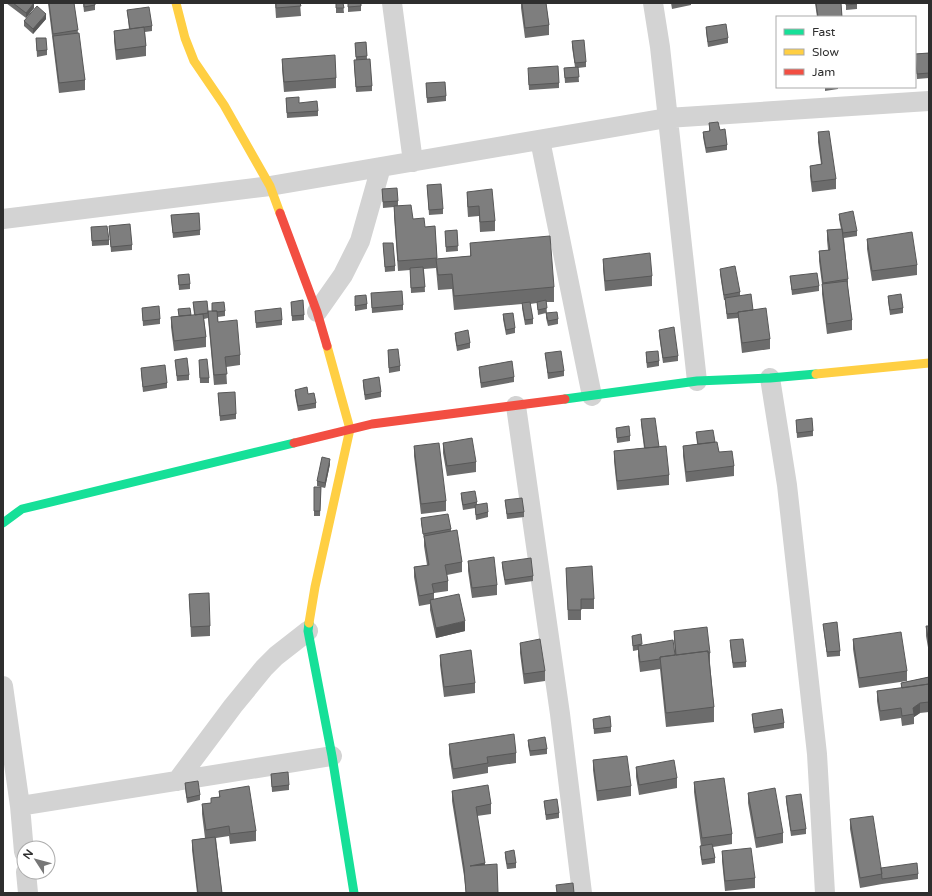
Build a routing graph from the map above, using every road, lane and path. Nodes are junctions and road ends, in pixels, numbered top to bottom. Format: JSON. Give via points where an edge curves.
{"nodes":[{"id":1,"x":176,"y":3,"type":"edge"},
{"id":2,"x":392,"y":3,"type":"edge"},
{"id":3,"x":653,"y":3,"type":"edge"},
{"id":4,"x":929,"y":101,"type":"edge"},
{"id":5,"x":668,"y":118,"type":"junction"},
{"id":6,"x":541,"y":145,"type":"dead end"},
{"id":7,"x":413,"y":162,"type":"junction"},
{"id":8,"x":381,"y":167,"type":"junction"},
{"id":9,"x":270,"y":186,"type":"junction"},
{"id":10,"x":3,"y":219,"type":"edge"},
{"id":11,"x":317,"y":312,"type":"junction"},
{"id":12,"x":929,"y":364,"type":"edge"},
{"id":13,"x":770,"y":378,"type":"junction"},
{"id":14,"x":697,"y":381,"type":"junction"},
{"id":15,"x":592,"y":396,"type":"junction"},
{"id":16,"x":516,"y":406,"type":"junction"},
{"id":17,"x":350,"y":429,"type":"junction"},
{"id":18,"x":3,"y":523,"type":"edge"},
{"id":19,"x":308,"y":631,"type":"junction"},
{"id":20,"x":3,"y":686,"type":"edge"},
{"id":21,"x":332,"y":756,"type":"junction"},
{"id":22,"x":177,"y":781,"type":"junction"},
{"id":23,"x":20,"y":806,"type":"junction"},
{"id":24,"x":23,"y":840,"type":"edge"},
{"id":25,"x":27,"y":880,"type":"edge"},
{"id":26,"x":28,"y":893,"type":"edge"},
{"id":27,"x":354,"y":893,"type":"edge"},
{"id":28,"x":582,"y":893,"type":"edge"},
{"id":29,"x":825,"y":893,"type":"edge"}],
"edges":[{"from":1,"to":9,"type":"street","via":[[194,61],[224,105]]},
{"from":2,"to":7,"type":"street"},
{"from":3,"to":5,"type":"street"},
{"from":4,"to":5,"type":"street"},
{"from":5,"to":7,"type":"street"},
{"from":5,"to":14,"type":"street"},
{"from":6,"to":15,"type":"street"},
{"from":7,"to":8,"type":"street"},
{"from":8,"to":9,"type":"street"},
{"from":8,"to":11,"type":"street","via":[[360,241],[343,274]]},
{"from":9,"to":10,"type":"street"},
{"from":9,"to":11,"type":"street"},
{"from":11,"to":17,"type":"street"},
{"from":12,"to":13,"type":"street"},
{"from":13,"to":14,"type":"street"},
{"from":13,"to":29,"type":"street","via":[[787,485],[816,746]]},
{"from":14,"to":15,"type":"street"},
{"from":15,"to":16,"type":"street"},
{"from":16,"to":17,"type":"street"},
{"from":16,"to":28,"type":"street","via":[[560,714]]},
{"from":17,"to":18,"type":"street","via":[[22,509]]},
{"from":17,"to":19,"type":"street","via":[[315,587]]},
{"from":19,"to":21,"type":"street"},
{"from":19,"to":22,"type":"street","via":[[264,668]]},
{"from":20,"to":23,"type":"street"},
{"from":21,"to":22,"type":"street"},
{"from":21,"to":27,"type":"street"},
{"from":22,"to":23,"type":"street"},
{"from":23,"to":24,"type":"street"},
{"from":25,"to":26,"type":"street"}]}
